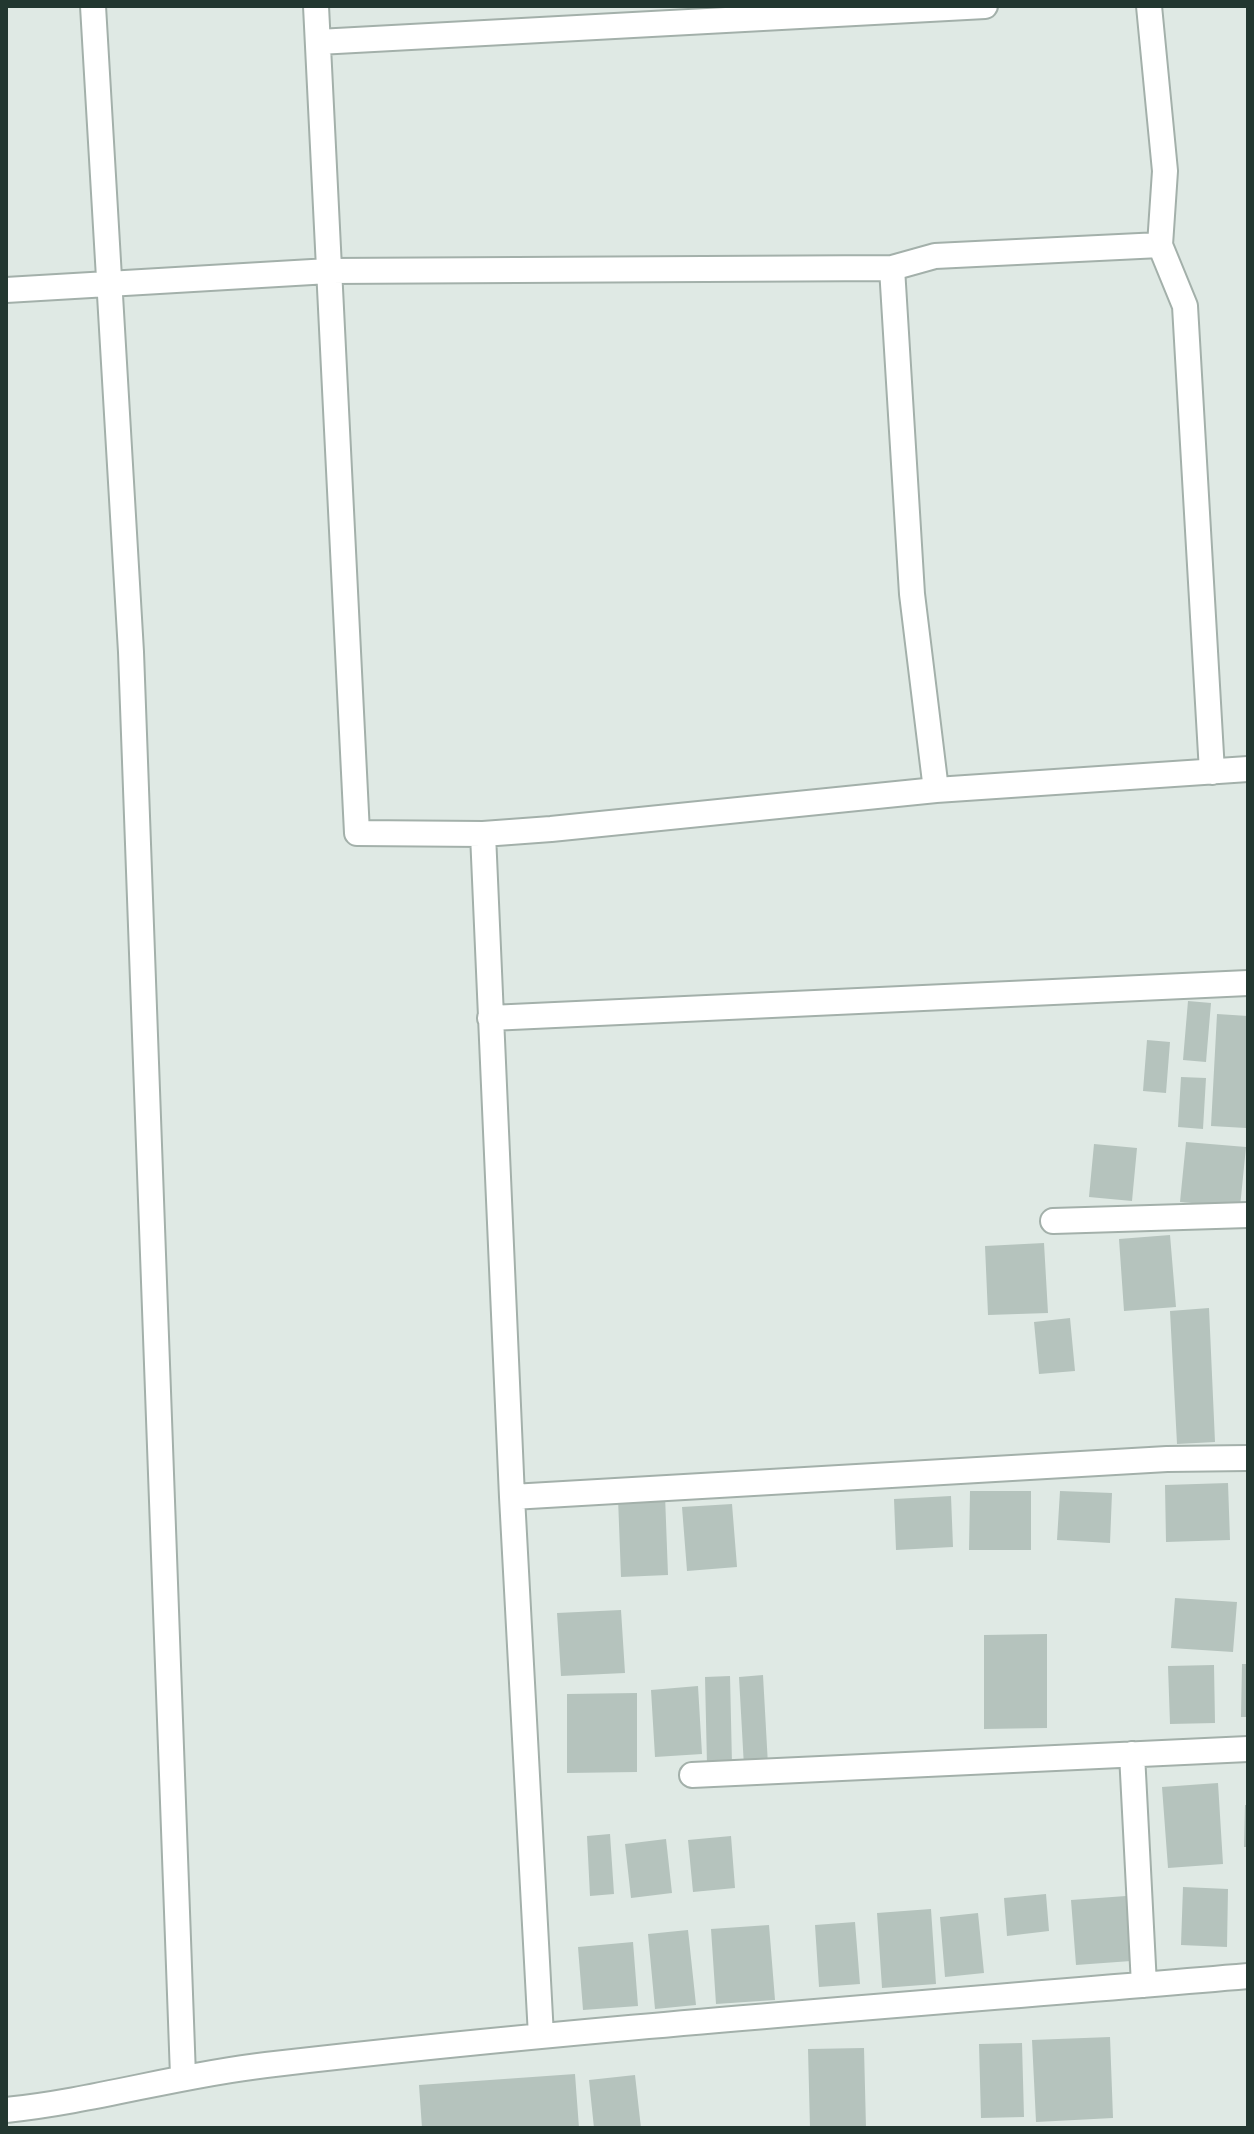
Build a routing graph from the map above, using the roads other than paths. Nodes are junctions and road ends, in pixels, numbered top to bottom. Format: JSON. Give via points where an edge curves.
{"nodes":[{"id":1,"x":93,"y":6,"type":"edge"},
{"id":2,"x":316,"y":6,"type":"edge"},
{"id":3,"x":985,"y":6,"type":"edge"},
{"id":4,"x":1149,"y":6,"type":"edge"},
{"id":5,"x":318,"y":42,"type":"junction"},
{"id":6,"x":1160,"y":245,"type":"junction"},
{"id":7,"x":892,"y":268,"type":"junction"},
{"id":8,"x":329,"y":271,"type":"junction"},
{"id":9,"x":109,"y":284,"type":"junction"},
{"id":10,"x":6,"y":290,"type":"edge"},
{"id":11,"x":1248,"y":769,"type":"edge"},
{"id":12,"x":1212,"y":772,"type":"junction"},
{"id":13,"x":936,"y":790,"type":"junction"},
{"id":14,"x":483,"y":834,"type":"junction"},
{"id":15,"x":1248,"y":983,"type":"edge"},
{"id":16,"x":490,"y":1018,"type":"junction"},
{"id":17,"x":1248,"y":1215,"type":"edge"},
{"id":18,"x":1053,"y":1221,"type":"dead end"},
{"id":19,"x":1248,"y":1458,"type":"edge"},
{"id":20,"x":512,"y":1497,"type":"junction"},
{"id":21,"x":1248,"y":1749,"type":"edge"},
{"id":22,"x":1132,"y":1754,"type":"junction"},
{"id":23,"x":692,"y":1775,"type":"dead end"},
{"id":24,"x":1248,"y":1976,"type":"edge"},
{"id":25,"x":1144,"y":1985,"type":"junction"},
{"id":26,"x":541,"y":2036,"type":"junction"},
{"id":27,"x":183,"y":2076,"type":"junction"},
{"id":28,"x":6,"y":2110,"type":"edge"}],
"edges":[{"from":1,"to":9,"type":"street"},
{"from":2,"to":5,"type":"street"},
{"from":3,"to":5,"type":"street"},
{"from":4,"to":6,"type":"street","via":[[1165,171]]},
{"from":5,"to":8,"type":"street"},
{"from":6,"to":7,"type":"street","via":[[935,256]]},
{"from":6,"to":12,"type":"street","via":[[1185,306]]},
{"from":7,"to":8,"type":"street"},
{"from":7,"to":13,"type":"street","via":[[912,594]]},
{"from":8,"to":9,"type":"street"},
{"from":8,"to":14,"type":"street","via":[[357,833]]},
{"from":9,"to":10,"type":"street"},
{"from":9,"to":27,"type":"street","via":[[131,652]]},
{"from":11,"to":12,"type":"street"},
{"from":12,"to":13,"type":"street"},
{"from":13,"to":14,"type":"street"},
{"from":14,"to":16,"type":"street"},
{"from":15,"to":16,"type":"street"},
{"from":16,"to":20,"type":"street"},
{"from":17,"to":18,"type":"street"},
{"from":19,"to":20,"type":"street","via":[[1073,1463]]},
{"from":20,"to":26,"type":"street"},
{"from":21,"to":22,"type":"street"},
{"from":22,"to":23,"type":"street"},
{"from":22,"to":25,"type":"street"},
{"from":24,"to":25,"type":"street"},
{"from":25,"to":26,"type":"street"},
{"from":26,"to":27,"type":"street"},
{"from":27,"to":28,"type":"street","via":[[54,2105]]}]}
